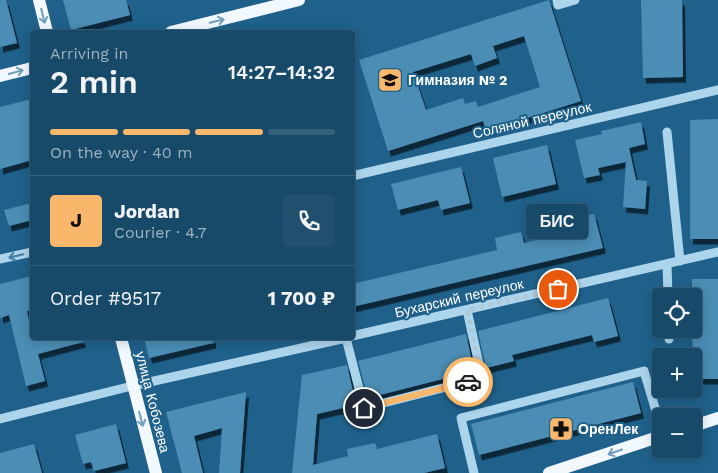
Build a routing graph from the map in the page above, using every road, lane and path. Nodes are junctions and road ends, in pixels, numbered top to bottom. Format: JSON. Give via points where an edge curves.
{"nodes":[{"id":1,"x":39,"y":0,"type":"edge"},
{"id":2,"x":299,"y":0,"type":"edge"},
{"id":3,"x":557,"y":0,"type":"edge"},
{"id":4,"x":575,"y":0,"type":"edge"},
{"id":5,"x":46,"y":30,"type":"edge"},
{"id":6,"x":179,"y":30,"type":"edge"},
{"id":7,"x":30,"y":68,"type":"edge"},
{"id":8,"x":0,"y":76,"type":"edge"},
{"id":9,"x":718,"y":90,"type":"edge"},
{"id":10,"x":667,"y":132,"type":"dead end"},
{"id":11,"x":355,"y":175,"type":"edge"},
{"id":12,"x":30,"y":252,"type":"edge"},
{"id":13,"x":718,"y":252,"type":"edge"},
{"id":14,"x":0,"y":260,"type":"edge"},
{"id":15,"x":680,"y":261,"type":"junction"},
{"id":16,"x":667,"y":264,"type":"junction"},
{"id":17,"x":668,"y":288,"type":"edge"},
{"id":18,"x":467,"y":310,"type":"junction"},
{"id":19,"x":355,"y":335,"type":"edge"},
{"id":20,"x":121,"y":340,"type":"edge"},
{"id":21,"x":337,"y":340,"type":"edge"},
{"id":22,"x":347,"y":340,"type":"edge"},
{"id":23,"x":132,"y":386,"type":"junction"},
{"id":24,"x":655,"y":408,"type":"edge"},
{"id":25,"x":718,"y":418,"type":"edge"},
{"id":26,"x":0,"y":419,"type":"edge"},
{"id":27,"x":702,"y":423,"type":"edge"},
{"id":28,"x":652,"y":439,"type":"edge"},
{"id":29,"x":156,"y":473,"type":"edge"},
{"id":30,"x":474,"y":473,"type":"edge"},
{"id":31,"x":549,"y":473,"type":"edge"}],
"edges":[{"from":1,"to":5,"type":"main road","one_way":true},
{"from":6,"to":2,"type":"main road","one_way":true},
{"from":3,"to":4,"type":"street","via":[[558,5]]},
{"from":8,"to":7,"type":"main road","one_way":true},
{"from":9,"to":11,"type":"street","name":"Соляной переулок"},
{"from":10,"to":15,"type":"street"},
{"from":12,"to":14,"type":"street","one_way":true},
{"from":13,"to":15,"type":"street","name":"Бухарский переулок"},
{"from":15,"to":16,"type":"street","name":"Бухарский переулок"},
{"from":16,"to":17,"type":"street"},
{"from":16,"to":18,"type":"street","name":"Бухарский переулок"},
{"from":18,"to":19,"type":"street","name":"Бухарский переулок"},
{"from":18,"to":22,"type":"street","via":[[482,378],[364,408]]},
{"from":20,"to":23,"type":"main road","name":"улица Кобозева"},
{"from":21,"to":23,"type":"street"},
{"from":23,"to":26,"type":"street"},
{"from":23,"to":29,"type":"main road","name":"улица Кобозева","one_way":true},
{"from":24,"to":30,"type":"street","via":[[644,372],[461,418]]},
{"from":25,"to":27,"type":"main road"},
{"from":28,"to":31,"type":"main road","one_way":true}]}
